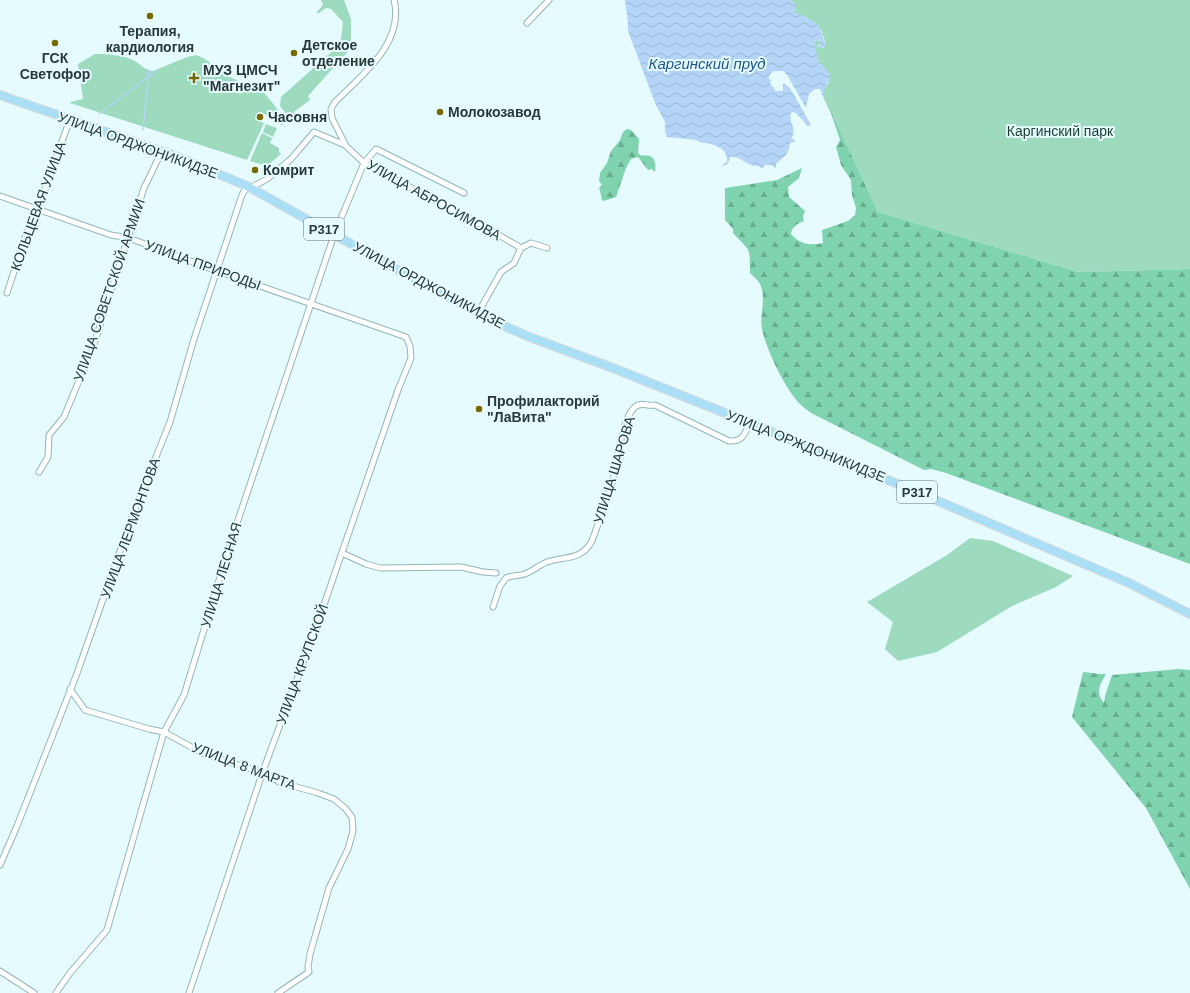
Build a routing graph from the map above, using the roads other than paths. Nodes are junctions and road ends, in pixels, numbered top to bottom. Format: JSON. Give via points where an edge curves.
{"nodes":[{"id":1,"x":394,"y":0,"type":"edge"},
{"id":2,"x":548,"y":0,"type":"edge"},
{"id":3,"x":527,"y":23,"type":"dead end"},
{"id":4,"x":0,"y":95,"type":"edge"},
{"id":5,"x":70,"y":120,"type":"junction"},
{"id":6,"x":345,"y":145,"type":"junction"},
{"id":7,"x":162,"y":151,"type":"junction"},
{"id":8,"x":364,"y":163,"type":"junction"},
{"id":9,"x":247,"y":186,"type":"junction"},
{"id":10,"x":464,"y":193,"type":"dead end"},
{"id":11,"x":0,"y":196,"type":"edge"},
{"id":12,"x":38,"y":209,"type":"junction"},
{"id":13,"x":334,"y":235,"type":"junction"},
{"id":14,"x":129,"y":238,"type":"junction"},
{"id":15,"x":521,"y":248,"type":"junction"},
{"id":16,"x":547,"y":248,"type":"dead end"},
{"id":17,"x":217,"y":271,"type":"junction"},
{"id":18,"x":7,"y":293,"type":"dead end"},
{"id":19,"x":311,"y":303,"type":"junction"},
{"id":20,"x":478,"y":313,"type":"junction"},
{"id":21,"x":406,"y":337,"type":"joint"},
{"id":22,"x":640,"y":380,"type":"joint"},
{"id":23,"x":750,"y":423,"type":"junction"},
{"id":24,"x":39,"y":472,"type":"dead end"},
{"id":25,"x":342,"y":553,"type":"junction"},
{"id":26,"x":496,"y":573,"type":"dead end"},
{"id":27,"x":493,"y":607,"type":"dead end"},
{"id":28,"x":1190,"y":614,"type":"edge"},
{"id":29,"x":70,"y":689,"type":"junction"},
{"id":30,"x":164,"y":732,"type":"junction"},
{"id":31,"x":263,"y":771,"type":"junction"},
{"id":32,"x":0,"y":865,"type":"edge"},
{"id":33,"x":0,"y":971,"type":"edge"},
{"id":34,"x":34,"y":993,"type":"edge"},
{"id":35,"x":56,"y":993,"type":"edge"},
{"id":36,"x":189,"y":993,"type":"edge"},
{"id":37,"x":278,"y":993,"type":"edge"}],
"edges":[{"from":1,"to":6,"type":"street","via":[[394,29],[388,43],[372,66],[331,109],[332,118]]},
{"from":2,"to":3,"type":"street"},
{"from":4,"to":5,"type":"main road","name":"УЛИЦА ОРДЖОНИКИДЗЕ","number":"Р317"},
{"from":5,"to":7,"type":"main road","name":"УЛИЦА ОРДЖОНИКИДЗЕ","number":"Р317"},
{"from":5,"to":12,"type":"street","name":"КОЛЬЦЕВАЯ УЛИЦА"},
{"from":6,"to":8,"type":"street","name":"УЛИЦА АБРОСИМОВА"},
{"from":6,"to":9,"type":"street","name":"УЛИЦА АБРОСИМОВА","via":[[314,132],[291,159],[267,179],[252,187]]},
{"from":7,"to":9,"type":"main road","name":"УЛИЦА ОРДЖОНИКИДЗЕ","number":"Р317"},
{"from":7,"to":14,"type":"street","name":"УЛИЦА СОВЕТСКОЙ АРМИИ","via":[[144,188]]},
{"from":8,"to":10,"type":"street","name":"УЛИЦА ЛЕСНАЯ","via":[[376,149]]},
{"from":8,"to":13,"type":"street","name":"УЛИЦА ЛЕСНАЯ"},
{"from":8,"to":15,"type":"street","name":"УЛИЦА АБРОСИМОВА"},
{"from":9,"to":13,"type":"main road","name":"УЛИЦА ОРДЖОНИКИДЗЕ","number":"Р317"},
{"from":9,"to":17,"type":"street","name":"УЛИЦА ЛЕРМОНТОВА"},
{"from":11,"to":12,"type":"street","name":"УЛИЦА ПРИРОДЫ"},
{"from":12,"to":14,"type":"street","name":"УЛИЦА ПРИРОДЫ","via":[[111,235]]},
{"from":12,"to":18,"type":"street","name":"КОЛЬЦЕВАЯ УЛИЦА","via":[[26,235]]},
{"from":13,"to":19,"type":"street","name":"УЛИЦА ЛЕСНАЯ"},
{"from":13,"to":20,"type":"main road","name":"УЛИЦА ОРДЖОНИКИДЗЕ","number":"Р317"},
{"from":14,"to":17,"type":"street","name":"УЛИЦА ПРИРОДЫ"},
{"from":14,"to":24,"type":"street","name":"УЛИЦА СОВЕТСКОЙ АРМИИ","via":[[94,344],[64,417],[49,435],[48,457]]},
{"from":15,"to":16,"type":"street","via":[[532,243]]},
{"from":15,"to":20,"type":"street","via":[[514,263],[501,272]]},
{"from":17,"to":19,"type":"street","name":"УЛИЦА ПРИРОДЫ"},
{"from":17,"to":29,"type":"street","name":"УЛИЦА ЛЕРМОНТОВА","via":[[170,422],[133,514]]},
{"from":19,"to":21,"type":"street","name":"УЛИЦА ПРИРОДЫ"},
{"from":19,"to":30,"type":"street","name":"УЛИЦА ЛЕСНАЯ","via":[[231,541],[184,695]]},
{"from":20,"to":22,"type":"main road","name":"УЛИЦА ОРДЖОНИКИДЗЕ","number":"Р317","via":[[532,338]]},
{"from":21,"to":25,"type":"street","name":"УЛИЦА КРУПСКОЙ","via":[[411,358]]},
{"from":22,"to":23,"type":"main road","name":"УЛИЦА ОРЖДОНИКИДЗЕ","number":"Р317"},
{"from":23,"to":27,"type":"street","name":"УЛИЦА ШАРОВА","via":[[741,440],[728,441],[655,405],[637,405],[631,410],[625,425],[613,479],[588,547],[574,557],[547,562],[525,574],[506,578],[500,586]]},
{"from":23,"to":28,"type":"main road","name":"УЛИЦА ОРЖДОНИКИДЗЕ","number":"Р317","via":[[1122,580]]},
{"from":25,"to":26,"type":"street","via":[[380,568],[461,567]]},
{"from":25,"to":31,"type":"street","name":"УЛИЦА КРУПСКОЙ"},
{"from":29,"to":30,"type":"street","name":"УЛИЦА 8 МАРТА","via":[[85,710]]},
{"from":29,"to":32,"type":"street","name":"УЛИЦА ЛЕРМОНТОВА"},
{"from":30,"to":31,"type":"street","name":"УЛИЦА 8 МАРТА","via":[[204,754]]},
{"from":30,"to":35,"type":"street","name":"УЛИЦА ЛЕСНАЯ","via":[[107,930]]},
{"from":31,"to":36,"type":"street","name":"УЛИЦА КРУПСКОЙ"},
{"from":31,"to":37,"type":"street","name":"УЛИЦА 8 МАРТА","via":[[279,782],[334,799],[352,817],[354,831],[329,888],[310,954],[309,972]]},
{"from":33,"to":34,"type":"street"}]}
